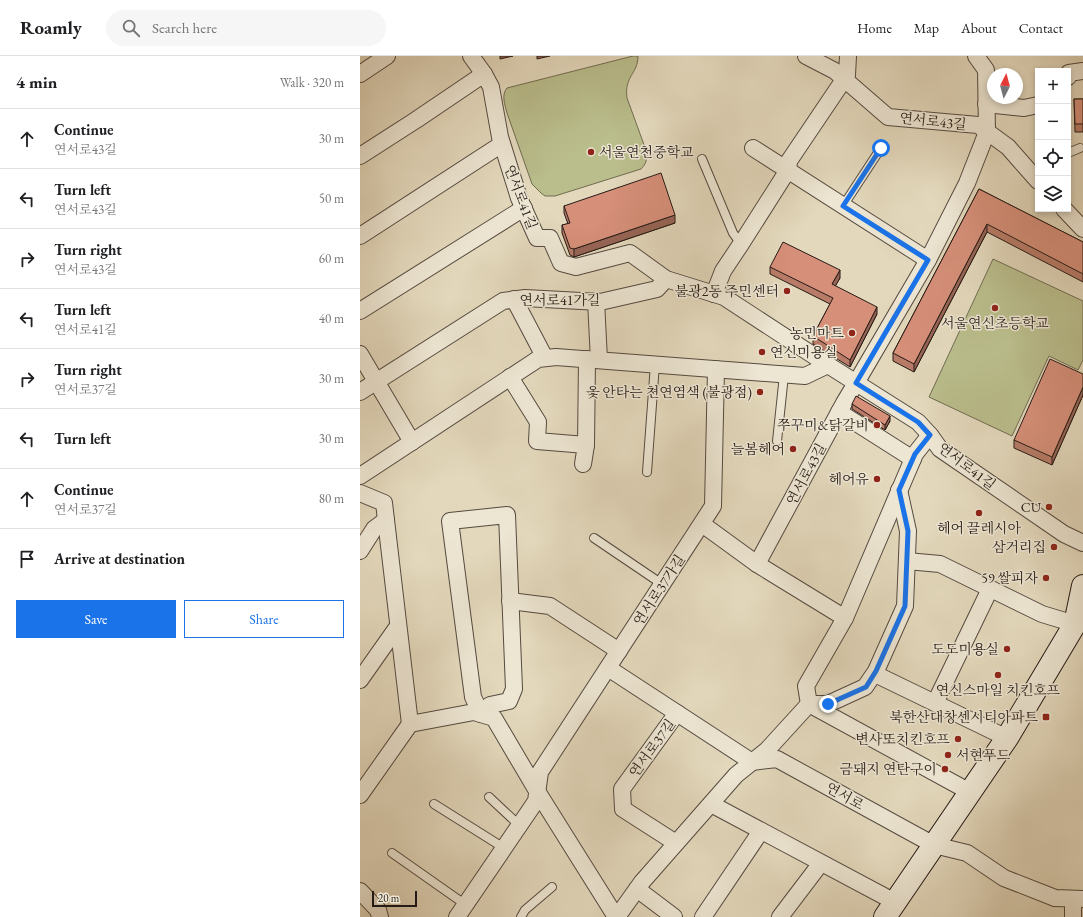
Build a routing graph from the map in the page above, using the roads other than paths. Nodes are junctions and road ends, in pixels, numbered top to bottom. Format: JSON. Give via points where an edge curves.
{"nodes":[{"id":1,"x":387,"y":56,"type":"edge"},
{"id":2,"x":471,"y":56,"type":"edge"},
{"id":3,"x":806,"y":56,"type":"edge"},
{"id":4,"x":848,"y":56,"type":"edge"},
{"id":5,"x":976,"y":56,"type":"edge"},
{"id":6,"x":1083,"y":71,"type":"edge"},
{"id":7,"x":1071,"y":73,"type":"edge"},
{"id":8,"x":360,"y":74,"type":"edge"},
{"id":9,"x":484,"y":74,"type":"junction"},
{"id":10,"x":844,"y":79,"type":"junction"},
{"id":11,"x":986,"y":104,"type":"junction"},
{"id":12,"x":1035,"y":106,"type":"edge"},
{"id":13,"x":987,"y":132,"type":"junction"},
{"id":14,"x":502,"y":144,"type":"junction"},
{"id":15,"x":753,"y":148,"type":"dead end"},
{"id":16,"x":881,"y":148,"type":"dead end"},
{"id":17,"x":1080,"y":148,"type":"dead end"},
{"id":18,"x":1071,"y":152,"type":"edge"},
{"id":19,"x":360,"y":156,"type":"edge"},
{"id":20,"x":702,"y":159,"type":"dead end"},
{"id":21,"x":1033,"y":167,"type":"edge"},
{"id":22,"x":788,"y":170,"type":"junction"},
{"id":23,"x":843,"y":206,"type":"junction"},
{"id":24,"x":524,"y":208,"type":"junction"},
{"id":25,"x":1067,"y":212,"type":"edge"},
{"id":26,"x":1083,"y":229,"type":"edge"},
{"id":27,"x":360,"y":236,"type":"edge"},
{"id":28,"x":741,"y":244,"type":"junction"},
{"id":29,"x":928,"y":260,"type":"junction"},
{"id":30,"x":666,"y":279,"type":"junction"},
{"id":31,"x":714,"y":294,"type":"junction"},
{"id":32,"x":514,"y":299,"type":"junction"},
{"id":33,"x":596,"y":301,"type":"junction"},
{"id":34,"x":360,"y":311,"type":"edge"},
{"id":35,"x":360,"y":354,"type":"edge"},
{"id":36,"x":545,"y":358,"type":"junction"},
{"id":37,"x":593,"y":359,"type":"junction"},
{"id":38,"x":654,"y":364,"type":"junction"},
{"id":39,"x":828,"y":365,"type":"junction"},
{"id":40,"x":716,"y":369,"type":"junction"},
{"id":41,"x":784,"y":375,"type":"junction"},
{"id":42,"x":510,"y":378,"type":"junction"},
{"id":43,"x":376,"y":381,"type":"junction"},
{"id":44,"x":856,"y":383,"type":"junction"},
{"id":45,"x":360,"y":392,"type":"edge"},
{"id":46,"x":839,"y":412,"type":"junction"},
{"id":47,"x":930,"y":435,"type":"junction"},
{"id":48,"x":777,"y":441,"type":"dead end"},
{"id":49,"x":412,"y":442,"type":"junction"},
{"id":50,"x":586,"y":445,"type":"junction"},
{"id":51,"x":913,"y":459,"type":"junction"},
{"id":52,"x":583,"y":464,"type":"dead end"},
{"id":53,"x":647,"y":472,"type":"dead end"},
{"id":54,"x":360,"y":476,"type":"edge"},
{"id":55,"x":899,"y":490,"type":"junction"},
{"id":56,"x":360,"y":493,"type":"edge"},
{"id":57,"x":386,"y":520,"type":"junction"},
{"id":58,"x":702,"y":524,"type":"junction"},
{"id":59,"x":594,"y":538,"type":"dead end"},
{"id":60,"x":1083,"y":543,"type":"edge"},
{"id":61,"x":360,"y":551,"type":"edge"},
{"id":62,"x":906,"y":561,"type":"junction"},
{"id":63,"x":757,"y":564,"type":"junction"},
{"id":64,"x":662,"y":584,"type":"junction"},
{"id":65,"x":1083,"y":586,"type":"edge"},
{"id":66,"x":990,"y":589,"type":"junction"},
{"id":67,"x":510,"y":601,"type":"junction"},
{"id":68,"x":845,"y":618,"type":"junction"},
{"id":69,"x":398,"y":626,"type":"junction"},
{"id":70,"x":1079,"y":629,"type":"edge"},
{"id":71,"x":619,"y":651,"type":"junction"},
{"id":72,"x":608,"y":668,"type":"junction"},
{"id":73,"x":875,"y":674,"type":"junction"},
{"id":74,"x":360,"y":680,"type":"edge"},
{"id":75,"x":934,"y":703,"type":"junction"},
{"id":76,"x":809,"y":704,"type":"junction"},
{"id":77,"x":677,"y":713,"type":"junction"},
{"id":78,"x":481,"y":714,"type":"junction"},
{"id":79,"x":410,"y":724,"type":"junction"},
{"id":80,"x":1006,"y":738,"type":"junction"},
{"id":81,"x":752,"y":762,"type":"junction"},
{"id":82,"x":537,"y":791,"type":"junction"},
{"id":83,"x":970,"y":792,"type":"junction"},
{"id":84,"x":360,"y":795,"type":"edge"},
{"id":85,"x":489,"y":797,"type":"dead end"},
{"id":86,"x":434,"y":804,"type":"dead end"},
{"id":87,"x":711,"y":804,"type":"junction"},
{"id":88,"x":519,"y":826,"type":"junction"},
{"id":89,"x":761,"y":831,"type":"junction"},
{"id":90,"x":676,"y":843,"type":"junction"},
{"id":91,"x":934,"y":845,"type":"junction"},
{"id":92,"x":504,"y":848,"type":"junction"},
{"id":93,"x":392,"y":853,"type":"dead end"},
{"id":94,"x":821,"y":863,"type":"junction"},
{"id":95,"x":552,"y":887,"type":"dead end"},
{"id":96,"x":637,"y":889,"type":"junction"},
{"id":97,"x":360,"y":891,"type":"edge"},
{"id":98,"x":1078,"y":899,"type":"edge"},
{"id":99,"x":890,"y":910,"type":"edge"},
{"id":100,"x":461,"y":911,"type":"edge"},
{"id":101,"x":380,"y":917,"type":"edge"},
{"id":102,"x":521,"y":917,"type":"edge"},
{"id":103,"x":617,"y":917,"type":"edge"},
{"id":104,"x":674,"y":917,"type":"edge"},
{"id":105,"x":702,"y":917,"type":"edge"},
{"id":106,"x":780,"y":917,"type":"edge"},
{"id":107,"x":1073,"y":917,"type":"edge"}],
"edges":[{"from":1,"to":8,"type":"street"},
{"from":2,"to":9,"type":"street","name":"연서로41길"},
{"from":3,"to":10,"type":"street","name":"연서로43길","via":[[835,71]]},
{"from":4,"to":10,"type":"street","via":[[847,74]]},
{"from":5,"to":11,"type":"street","via":[[986,70]]},
{"from":6,"to":7,"type":"street"},
{"from":9,"to":14,"type":"street","name":"연서로41길","via":[[491,87]]},
{"from":9,"to":19,"type":"street"},
{"from":10,"to":13,"type":"street","name":"연서로43길","via":[[888,117],[978,125]]},
{"from":10,"to":22,"type":"street","via":[[789,161]]},
{"from":11,"to":12,"type":"street","via":[[1024,108]]},
{"from":11,"to":13,"type":"street"},
{"from":13,"to":21,"type":"street","name":"연서로43길"},
{"from":13,"to":29,"type":"street","name":"연서로43길","via":[[967,183]]},
{"from":14,"to":24,"type":"street","name":"연서로41길"},
{"from":14,"to":27,"type":"street"},
{"from":15,"to":22,"type":"street"},
{"from":16,"to":23,"type":"lane"},
{"from":17,"to":18,"type":"lane"},
{"from":20,"to":28,"type":"lane","via":[[733,233]]},
{"from":22,"to":23,"type":"street"},
{"from":22,"to":28,"type":"street"},
{"from":23,"to":29,"type":"street"},
{"from":24,"to":30,"type":"street","name":"연서로41길","via":[[537,238],[550,238],[561,263],[576,267],[630,254]]},
{"from":24,"to":34,"type":"street"},
{"from":25,"to":26,"type":"street"},
{"from":28,"to":31,"type":"street","via":[[723,271]]},
{"from":29,"to":44,"type":"street","name":"연서로43길"},
{"from":30,"to":31,"type":"street","name":"연서로41길"},
{"from":30,"to":33,"type":"street","name":"연서로41가길","via":[[656,289]]},
{"from":31,"to":39,"type":"street","name":"연서로41길","via":[[724,297]]},
{"from":32,"to":33,"type":"street","name":"연서로41가길"},
{"from":32,"to":36,"type":"street"},
{"from":32,"to":43,"type":"street","name":"연서로41가길","via":[[503,301]]},
{"from":33,"to":37,"type":"street"},
{"from":35,"to":43,"type":"street"},
{"from":36,"to":37,"type":"street"},
{"from":36,"to":42,"type":"street","via":[[538,359]]},
{"from":37,"to":38,"type":"street"},
{"from":37,"to":50,"type":"street"},
{"from":38,"to":40,"type":"street"},
{"from":38,"to":53,"type":"lane"},
{"from":39,"to":41,"type":"street","via":[[805,376]]},
{"from":39,"to":44,"type":"street","name":"연서로41길"},
{"from":40,"to":41,"type":"street"},
{"from":40,"to":58,"type":"street","name":"연서로37가길","via":[[713,506]]},
{"from":41,"to":48,"type":"lane"},
{"from":42,"to":49,"type":"street"},
{"from":42,"to":50,"type":"street","via":[[538,422],[537,441]]},
{"from":43,"to":45,"type":"street","name":"연서로41가길"},
{"from":43,"to":49,"type":"street"},
{"from":44,"to":46,"type":"street","name":"연서로43길"},
{"from":44,"to":47,"type":"street","name":"연서로41길","via":[[918,422]]},
{"from":46,"to":51,"type":"street"},
{"from":46,"to":63,"type":"street","name":"연서로43길"},
{"from":47,"to":51,"type":"street"},
{"from":47,"to":60,"type":"street","name":"연서로41길","via":[[940,448],[1064,534]]},
{"from":49,"to":54,"type":"street"},
{"from":50,"to":52,"type":"street"},
{"from":51,"to":55,"type":"street"},
{"from":55,"to":62,"type":"street","via":[[908,531]]},
{"from":55,"to":68,"type":"street"},
{"from":56,"to":57,"type":"street","via":[[384,503]]},
{"from":57,"to":61,"type":"street","via":[[374,528]]},
{"from":57,"to":69,"type":"street"},
{"from":58,"to":63,"type":"street"},
{"from":58,"to":64,"type":"street","name":"연서로37가길"},
{"from":59,"to":64,"type":"lane"},
{"from":62,"to":66,"type":"street","via":[[940,564]]},
{"from":62,"to":73,"type":"street","via":[[905,606]]},
{"from":63,"to":68,"type":"street"},
{"from":64,"to":71,"type":"street","name":"연서로37가길"},
{"from":65,"to":70,"type":"main road"},
{"from":66,"to":70,"type":"street"},
{"from":66,"to":75,"type":"street"},
{"from":67,"to":71,"type":"street","via":[[550,606]]},
{"from":67,"to":78,"type":"street","via":[[514,689],[509,701],[490,705]]},
{"from":67,"to":78,"type":"street","via":[[507,515],[450,521],[474,697]]},
{"from":68,"to":76,"type":"street","via":[[806,686]]},
{"from":69,"to":74,"type":"street"},
{"from":69,"to":79,"type":"street"},
{"from":70,"to":80,"type":"main road"},
{"from":71,"to":72,"type":"street","name":"연서로37가길"},
{"from":72,"to":77,"type":"street"},
{"from":72,"to":82,"type":"street","name":"연서로37가길","via":[[540,772]]},
{"from":73,"to":75,"type":"street"},
{"from":73,"to":76,"type":"street","via":[[866,687],[828,704]]},
{"from":75,"to":80,"type":"street"},
{"from":76,"to":81,"type":"street","via":[[767,750]]},
{"from":76,"to":83,"type":"street"},
{"from":77,"to":81,"type":"street","name":"연서로37길"},
{"from":77,"to":90,"type":"street","name":"연서로37길","via":[[622,789],[623,808]]},
{"from":78,"to":79,"type":"street","via":[[474,712]]},
{"from":78,"to":82,"type":"street","via":[[494,718]]},
{"from":79,"to":84,"type":"street"},
{"from":80,"to":83,"type":"main road"},
{"from":81,"to":87,"type":"street","via":[[736,775]]},
{"from":81,"to":91,"type":"street","name":"연서로","via":[[777,759]]},
{"from":82,"to":88,"type":"street","name":"연서로37가길","via":[[536,801]]},
{"from":82,"to":103,"type":"street"},
{"from":83,"to":91,"type":"main road"},
{"from":85,"to":88,"type":"lane"},
{"from":86,"to":92,"type":"lane"},
{"from":87,"to":89,"type":"street"},
{"from":87,"to":90,"type":"street"},
{"from":88,"to":92,"type":"street","name":"연서로37가길"},
{"from":89,"to":94,"type":"street"},
{"from":89,"to":105,"type":"street"},
{"from":90,"to":96,"type":"street"},
{"from":91,"to":98,"type":"street","name":"연서로","via":[[967,853],[1004,878],[1055,898]]},
{"from":91,"to":99,"type":"main road"},
{"from":92,"to":100,"type":"street","name":"연서로37가길"},
{"from":93,"to":100,"type":"lane"},
{"from":94,"to":99,"type":"street"},
{"from":94,"to":106,"type":"street"},
{"from":95,"to":102,"type":"lane","via":[[525,910]]},
{"from":96,"to":103,"type":"street"},
{"from":96,"to":104,"type":"street"},
{"from":97,"to":101,"type":"street","via":[[378,910]]},
{"from":98,"to":107,"type":"street"}]}
